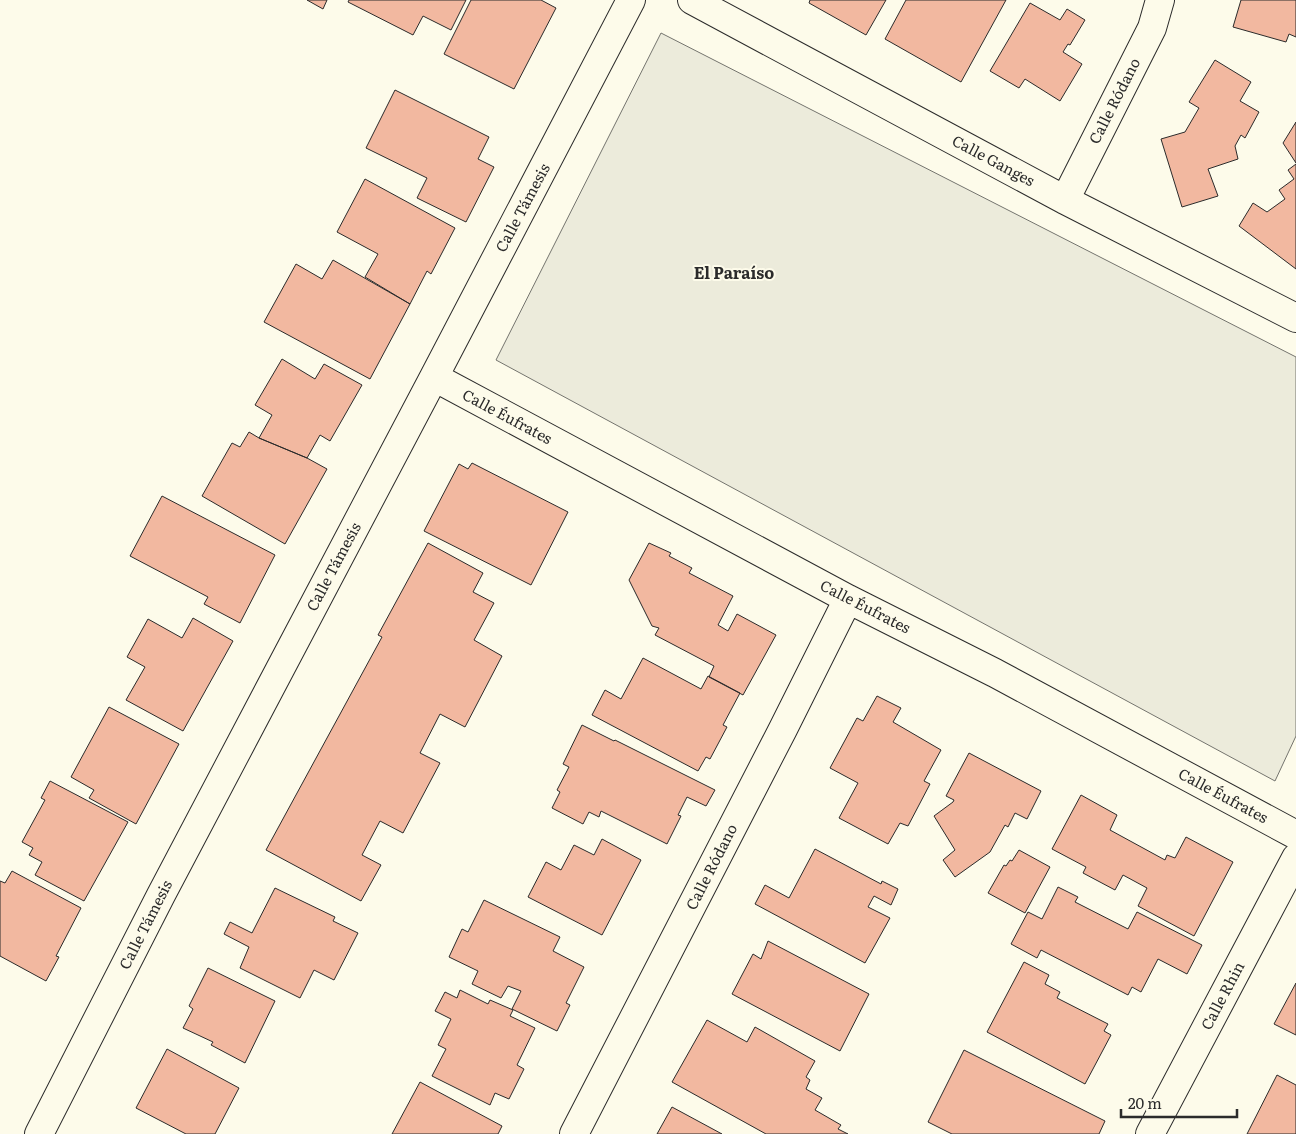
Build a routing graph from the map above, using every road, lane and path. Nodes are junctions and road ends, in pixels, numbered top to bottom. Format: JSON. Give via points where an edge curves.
{"nodes":[{"id":1,"x":631,"y":0,"type":"edge"},
{"id":2,"x":692,"y":0,"type":"edge"},
{"id":3,"x":1160,"y":0,"type":"edge"},
{"id":4,"x":1064,"y":200,"type":"junction"},
{"id":5,"x":1296,"y":318,"type":"edge"},
{"id":6,"x":434,"y":377,"type":"junction"},
{"id":7,"x":848,"y":599,"type":"junction"},
{"id":8,"x":1296,"y":835,"type":"edge"},
{"id":9,"x":1296,"y":858,"type":"edge"},
{"id":10,"x":39,"y":1134,"type":"edge"},
{"id":11,"x":574,"y":1134,"type":"edge"},
{"id":12,"x":1150,"y":1134,"type":"edge"}],
"edges":[{"from":1,"to":6,"type":"street","name":"Calle Támesis"},
{"from":2,"to":4,"type":"street","name":"Calle Ganges"},
{"from":3,"to":4,"type":"street","name":"Calle Ródano","via":[[1152,28]]},
{"from":4,"to":5,"type":"street","name":"Calle Ganges"},
{"from":6,"to":7,"type":"street","name":"Calle Éufrates"},
{"from":6,"to":10,"type":"street","name":"Calle Támesis"},
{"from":7,"to":8,"type":"street","name":"Calle Éufrates","via":[[995,673]]},
{"from":7,"to":11,"type":"street","name":"Calle Ródano"},
{"from":9,"to":12,"type":"street","name":"Calle Rhin"}]}
